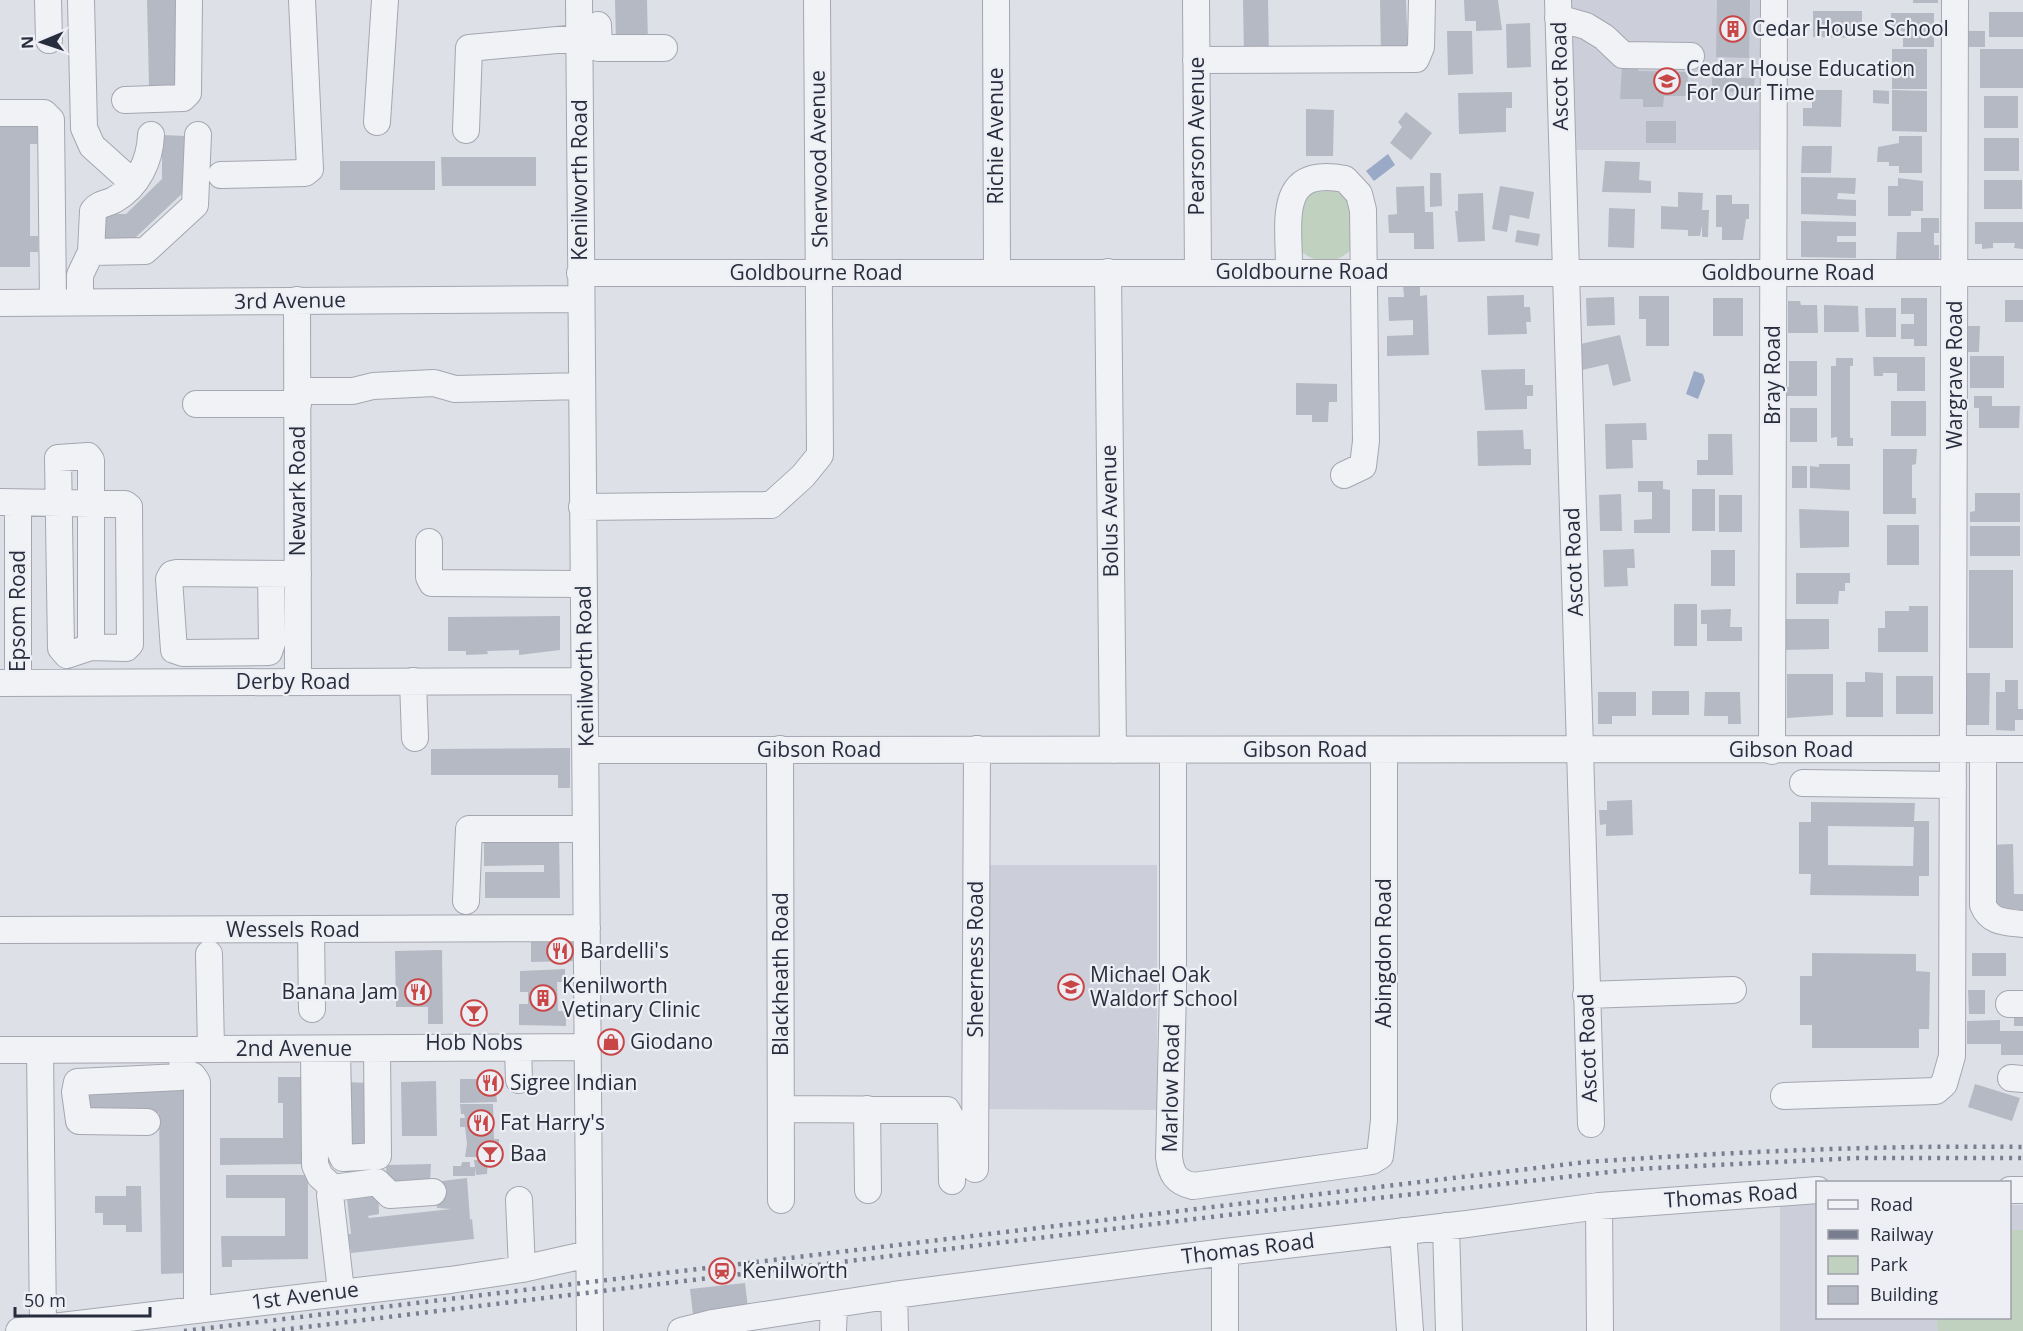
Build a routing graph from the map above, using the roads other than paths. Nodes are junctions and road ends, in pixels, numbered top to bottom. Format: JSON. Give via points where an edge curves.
{"nodes":[{"id":1,"x":48,"y":0,"type":"edge"},
{"id":2,"x":81,"y":0,"type":"edge"},
{"id":3,"x":189,"y":0,"type":"edge"},
{"id":4,"x":302,"y":0,"type":"edge"},
{"id":5,"x":384,"y":0,"type":"edge"},
{"id":6,"x":579,"y":0,"type":"edge"},
{"id":7,"x":816,"y":0,"type":"edge"},
{"id":8,"x":996,"y":0,"type":"edge"},
{"id":9,"x":1196,"y":0,"type":"edge"},
{"id":10,"x":1422,"y":0,"type":"edge"},
{"id":11,"x":1774,"y":0,"type":"edge"},
{"id":12,"x":1955,"y":0,"type":"edge"},
{"id":13,"x":1558,"y":9,"type":"edge"},
{"id":14,"x":588,"y":37,"type":"junction"},
{"id":15,"x":49,"y":40,"type":"dead end"},
{"id":16,"x":664,"y":48,"type":"dead end"},
{"id":17,"x":1691,"y":56,"type":"dead end"},
{"id":18,"x":1196,"y":60,"type":"junction"},
{"id":19,"x":125,"y":100,"type":"dead end"},
{"id":20,"x":0,"y":113,"type":"edge"},
{"id":21,"x":377,"y":122,"type":"dead end"},
{"id":22,"x":466,"y":130,"type":"dead end"},
{"id":23,"x":151,"y":135,"type":"dead end"},
{"id":24,"x":198,"y":135,"type":"dead end"},
{"id":25,"x":221,"y":175,"type":"dead end"},
{"id":26,"x":132,"y":182,"type":"junction"},
{"id":27,"x":91,"y":252,"type":"junction"},
{"id":28,"x":997,"y":272,"type":"junction"},
{"id":29,"x":1108,"y":272,"type":"junction"},
{"id":30,"x":1198,"y":272,"type":"junction"},
{"id":31,"x":1289,"y":272,"type":"junction"},
{"id":32,"x":1363,"y":272,"type":"junction"},
{"id":33,"x":580,"y":273,"type":"junction"},
{"id":34,"x":820,"y":273,"type":"junction"},
{"id":35,"x":1773,"y":273,"type":"junction"},
{"id":36,"x":1956,"y":273,"type":"junction"},
{"id":37,"x":2023,"y":273,"type":"edge"},
{"id":38,"x":1566,"y":274,"type":"junction"},
{"id":39,"x":581,"y":298,"type":"junction"},
{"id":40,"x":297,"y":300,"type":"junction"},
{"id":41,"x":53,"y":302,"type":"junction"},
{"id":42,"x":80,"y":302,"type":"junction"},
{"id":43,"x":0,"y":303,"type":"edge"},
{"id":44,"x":581,"y":386,"type":"junction"},
{"id":45,"x":298,"y":397,"type":"junction"},
{"id":46,"x":196,"y":404,"type":"dead end"},
{"id":47,"x":1344,"y":475,"type":"dead end"},
{"id":48,"x":9,"y":502,"type":"edge"},
{"id":49,"x":58,"y":503,"type":"junction"},
{"id":50,"x":91,"y":503,"type":"junction"},
{"id":51,"x":582,"y":507,"type":"junction"},
{"id":52,"x":429,"y":542,"type":"dead end"},
{"id":53,"x":271,"y":574,"type":"junction"},
{"id":54,"x":298,"y":574,"type":"junction"},
{"id":55,"x":583,"y":584,"type":"junction"},
{"id":56,"x":91,"y":647,"type":"junction"},
{"id":57,"x":413,"y":681,"type":"junction"},
{"id":58,"x":585,"y":681,"type":"junction"},
{"id":59,"x":298,"y":682,"type":"junction"},
{"id":60,"x":9,"y":683,"type":"edge"},
{"id":61,"x":415,"y":738,"type":"dead end"},
{"id":62,"x":780,"y":749,"type":"junction"},
{"id":63,"x":977,"y":749,"type":"junction"},
{"id":64,"x":586,"y":750,"type":"junction"},
{"id":65,"x":1113,"y":750,"type":"junction"},
{"id":66,"x":1173,"y":750,"type":"junction"},
{"id":67,"x":1953,"y":750,"type":"junction"},
{"id":68,"x":1983,"y":750,"type":"junction"},
{"id":69,"x":2023,"y":750,"type":"edge"},
{"id":70,"x":1384,"y":751,"type":"junction"},
{"id":71,"x":1579,"y":751,"type":"junction"},
{"id":72,"x":1772,"y":751,"type":"junction"},
{"id":73,"x":1803,"y":783,"type":"dead end"},
{"id":74,"x":1953,"y":785,"type":"junction"},
{"id":75,"x":586,"y":829,"type":"junction"},
{"id":76,"x":466,"y":901,"type":"dead end"},
{"id":77,"x":2023,"y":924,"type":"edge"},
{"id":78,"x":587,"y":928,"type":"junction"},
{"id":79,"x":0,"y":930,"type":"edge"},
{"id":80,"x":311,"y":930,"type":"junction"},
{"id":81,"x":210,"y":954,"type":"dead end"},
{"id":82,"x":1733,"y":990,"type":"dead end"},
{"id":83,"x":1586,"y":995,"type":"junction"},
{"id":84,"x":312,"y":1009,"type":"dead end"},
{"id":85,"x":588,"y":1047,"type":"junction"},
{"id":86,"x":518,"y":1048,"type":"junction"},
{"id":87,"x":211,"y":1049,"type":"junction"},
{"id":88,"x":326,"y":1049,"type":"junction"},
{"id":89,"x":377,"y":1049,"type":"junction"},
{"id":90,"x":0,"y":1050,"type":"edge"},
{"id":91,"x":40,"y":1050,"type":"junction"},
{"id":92,"x":183,"y":1062,"type":"junction"},
{"id":93,"x":519,"y":1080,"type":"dead end"},
{"id":94,"x":1784,"y":1096,"type":"dead end"},
{"id":95,"x":781,"y":1109,"type":"junction"},
{"id":96,"x":867,"y":1109,"type":"junction"},
{"id":97,"x":147,"y":1122,"type":"dead end"},
{"id":98,"x":1591,"y":1124,"type":"dead end"},
{"id":99,"x":1380,"y":1156,"type":"joint"},
{"id":100,"x":975,"y":1169,"type":"dead end"},
{"id":101,"x":952,"y":1180,"type":"dead end"},
{"id":102,"x":333,"y":1188,"type":"junction"},
{"id":103,"x":868,"y":1190,"type":"dead end"},
{"id":104,"x":1816,"y":1190,"type":"edge"},
{"id":105,"x":433,"y":1192,"type":"dead end"},
{"id":106,"x":519,"y":1200,"type":"dead end"},
{"id":107,"x":781,"y":1200,"type":"dead end"},
{"id":108,"x":1599,"y":1206,"type":"junction"},
{"id":109,"x":1446,"y":1226,"type":"junction"},
{"id":110,"x":1403,"y":1231,"type":"junction"},
{"id":111,"x":1225,"y":1252,"type":"junction"},
{"id":112,"x":589,"y":1254,"type":"junction"},
{"id":113,"x":522,"y":1269,"type":"junction"},
{"id":114,"x":341,"y":1291,"type":"junction"},
{"id":115,"x":894,"y":1295,"type":"junction"},
{"id":116,"x":834,"y":1305,"type":"junction"},
{"id":117,"x":197,"y":1310,"type":"junction"},
{"id":118,"x":31,"y":1329,"type":"edge"},
{"id":119,"x":686,"y":1330,"type":"edge"},
{"id":120,"x":590,"y":1331,"type":"edge"},
{"id":121,"x":833,"y":1331,"type":"edge"},
{"id":122,"x":895,"y":1331,"type":"edge"},
{"id":123,"x":1225,"y":1331,"type":"edge"},
{"id":124,"x":1410,"y":1331,"type":"edge"},
{"id":125,"x":1449,"y":1331,"type":"edge"},
{"id":126,"x":1600,"y":1331,"type":"edge"}],
"edges":[{"from":1,"to":15,"type":"street"},
{"from":2,"to":26,"type":"street","via":[[84,128],[92,146]]},
{"from":3,"to":19,"type":"street","via":[[188,93],[183,98]]},
{"from":4,"to":25,"type":"street","via":[[309,172]]},
{"from":5,"to":21,"type":"street"},
{"from":6,"to":14,"type":"street","name":"Kenilworth Road"},
{"from":7,"to":34,"type":"street","name":"Sherwood Avenue"},
{"from":8,"to":28,"type":"street","name":"Richie Avenue"},
{"from":9,"to":18,"type":"street","name":"Pearson Avenue"},
{"from":10,"to":18,"type":"street","via":[[1421,47],[1416,59]]},
{"from":11,"to":35,"type":"street","name":"Bray Road"},
{"from":12,"to":36,"type":"street","name":"Wargrave Road"},
{"from":13,"to":17,"type":"street","via":[[1604,37],[1623,55]]},
{"from":13,"to":38,"type":"street","name":"Ascot Road"},
{"from":14,"to":16,"type":"street","via":[[602,49]]},
{"from":14,"to":22,"type":"street","via":[[469,48]]},
{"from":14,"to":33,"type":"street","name":"Kenilworth Road"},
{"from":18,"to":30,"type":"street","name":"Pearson Avenue"},
{"from":20,"to":41,"type":"street","via":[[50,116]]},
{"from":23,"to":26,"type":"street","via":[[147,163]]},
{"from":24,"to":27,"type":"street","via":[[195,205],[145,251]]},
{"from":26,"to":27,"type":"street","via":[[114,200],[93,211]]},
{"from":27,"to":42,"type":"street","via":[[80,275]]},
{"from":28,"to":29,"type":"street","name":"Goldbourne Road"},
{"from":28,"to":34,"type":"street","name":"Goldbourne Road"},
{"from":29,"to":30,"type":"street","name":"Goldbourne Road"},
{"from":29,"to":65,"type":"street","name":"Bolus Avenue"},
{"from":30,"to":31,"type":"street","name":"Goldbourne Road"},
{"from":31,"to":32,"type":"street","name":"Goldbourne Road"},
{"from":31,"to":32,"type":"street","via":[[1293,191],[1306,180],[1336,177],[1345,179],[1359,194],[1363,210]]},
{"from":32,"to":38,"type":"street","name":"Goldbourne Road"},
{"from":32,"to":47,"type":"street","via":[[1366,459],[1358,470]]},
{"from":33,"to":34,"type":"street","name":"Goldbourne Road"},
{"from":33,"to":39,"type":"street","name":"Kenilworth Road"},
{"from":34,"to":51,"type":"street","name":"Sherwood Avenue","via":[[821,451],[816,462],[778,501],[766,505]]},
{"from":35,"to":36,"type":"street","name":"Goldbourne Road"},
{"from":35,"to":38,"type":"street","name":"Goldbourne Road"},
{"from":35,"to":72,"type":"street","name":"Bray Road"},
{"from":36,"to":37,"type":"street","name":"Goldbourne Road"},
{"from":36,"to":67,"type":"street","name":"Wargrave Road"},
{"from":38,"to":71,"type":"street","name":"Ascot Road"},
{"from":39,"to":40,"type":"street","name":"3rd Avenue"},
{"from":39,"to":44,"type":"street","name":"Kenilworth Road"},
{"from":40,"to":42,"type":"street","name":"3rd Avenue"},
{"from":40,"to":45,"type":"street","name":"Newark Road"},
{"from":41,"to":42,"type":"street","name":"3rd Avenue"},
{"from":41,"to":43,"type":"street","name":"3rd Avenue"},
{"from":44,"to":45,"type":"street","via":[[455,389],[434,383],[373,386]]},
{"from":44,"to":51,"type":"street","name":"Kenilworth Road"},
{"from":45,"to":46,"type":"street"},
{"from":45,"to":54,"type":"street","name":"Newark Road"},
{"from":48,"to":49,"type":"street"},
{"from":48,"to":60,"type":"street","name":"Epsom Road"},
{"from":49,"to":50,"type":"street"},
{"from":49,"to":50,"type":"street","via":[[58,459],[63,456],[90,457]]},
{"from":49,"to":56,"type":"street","via":[[61,648],[68,655]]},
{"from":50,"to":56,"type":"street"},
{"from":50,"to":56,"type":"street","via":[[129,507],[131,639],[126,648]]},
{"from":51,"to":55,"type":"street","name":"Kenilworth Road"},
{"from":52,"to":55,"type":"street","via":[[432,583]]},
{"from":53,"to":53,"type":"street","via":[[172,574],[169,579],[174,650],[269,652]]},
{"from":53,"to":54,"type":"street"},
{"from":54,"to":59,"type":"street","name":"Newark Road"},
{"from":55,"to":58,"type":"street","name":"Kenilworth Road"},
{"from":57,"to":58,"type":"street","name":"Derby Road"},
{"from":57,"to":59,"type":"street","name":"Derby Road"},
{"from":57,"to":61,"type":"street"},
{"from":58,"to":64,"type":"street","name":"Kenilworth Road"},
{"from":59,"to":60,"type":"street","name":"Derby Road"},
{"from":62,"to":63,"type":"street","name":"Gibson Road"},
{"from":62,"to":64,"type":"street","name":"Gibson Road"},
{"from":62,"to":95,"type":"street","name":"Blackheath Road"},
{"from":63,"to":65,"type":"street","name":"Gibson Road"},
{"from":63,"to":100,"type":"street","name":"Sheerness Road"},
{"from":64,"to":75,"type":"street","name":"Kenilworth Road"},
{"from":65,"to":66,"type":"street","name":"Gibson Road"},
{"from":66,"to":70,"type":"street","name":"Gibson Road"},
{"from":66,"to":99,"type":"street","name":"Marlow Road","via":[[1170,1170],[1183,1184],[1193,1186],[1359,1163]]},
{"from":67,"to":68,"type":"street","name":"Gibson Road"},
{"from":67,"to":72,"type":"street","name":"Gibson Road"},
{"from":67,"to":74,"type":"street","name":"Wargrave Road"},
{"from":68,"to":69,"type":"street","name":"Gibson Road"},
{"from":68,"to":77,"type":"street","via":[[1983,905],[1987,915],[1995,920]]},
{"from":70,"to":71,"type":"street","name":"Gibson Road"},
{"from":70,"to":99,"type":"street","name":"Abingdon Road","via":[[1384,1120]]},
{"from":71,"to":72,"type":"street","name":"Gibson Road"},
{"from":71,"to":83,"type":"street","name":"Ascot Road"},
{"from":73,"to":74,"type":"street"},
{"from":74,"to":94,"type":"street","name":"Wargrave Road","via":[[1952,1056],[1944,1084],[1936,1092]]},
{"from":75,"to":76,"type":"street","via":[[469,829]]},
{"from":75,"to":78,"type":"street","name":"Kenilworth Road"},
{"from":78,"to":80,"type":"street","name":"Wessels Road"},
{"from":78,"to":85,"type":"street","name":"Kenilworth Road"},
{"from":79,"to":80,"type":"street","name":"Wessels Road"},
{"from":80,"to":84,"type":"street"},
{"from":81,"to":87,"type":"street"},
{"from":82,"to":83,"type":"street"},
{"from":83,"to":98,"type":"street","name":"Ascot Road"},
{"from":85,"to":86,"type":"street","name":"2nd Avenue"},
{"from":85,"to":112,"type":"street","name":"Kenilworth Road"},
{"from":86,"to":89,"type":"street","name":"2nd Avenue"},
{"from":86,"to":93,"type":"street"},
{"from":87,"to":88,"type":"street","name":"2nd Avenue"},
{"from":87,"to":92,"type":"street","name":"2nd Avenue"},
{"from":88,"to":89,"type":"street","name":"2nd Avenue"},
{"from":88,"to":89,"type":"street","via":[[343,1158],[378,1156]]},
{"from":88,"to":102,"type":"street","via":[[315,1165]]},
{"from":90,"to":91,"type":"street","name":"2nd Avenue"},
{"from":91,"to":92,"type":"street","name":"2nd Avenue"},
{"from":91,"to":118,"type":"street"},
{"from":92,"to":97,"type":"street","via":[[180,1078],[77,1082],[79,1121]]},
{"from":92,"to":117,"type":"street","via":[[197,1082]]},
{"from":95,"to":96,"type":"street"},
{"from":95,"to":107,"type":"street","name":"Blackheath Road"},
{"from":96,"to":101,"type":"street","via":[[947,1110],[951,1118]]},
{"from":96,"to":103,"type":"street"},
{"from":102,"to":105,"type":"street","via":[[377,1182],[390,1195]]},
{"from":102,"to":114,"type":"street","via":[[330,1195]]},
{"from":104,"to":108,"type":"street","name":"Thomas Road"},
{"from":106,"to":113,"type":"street"},
{"from":108,"to":109,"type":"street","name":"Thomas Road"},
{"from":108,"to":126,"type":"street"},
{"from":109,"to":110,"type":"street","name":"Thomas Road"},
{"from":109,"to":125,"type":"street"},
{"from":110,"to":111,"type":"street","name":"Thomas Road"},
{"from":110,"to":124,"type":"street"},
{"from":111,"to":115,"type":"street","name":"Thomas Road"},
{"from":111,"to":123,"type":"street"},
{"from":112,"to":113,"type":"street","name":"1st Avenue"},
{"from":112,"to":120,"type":"street","name":"Kenilworth Road"},
{"from":113,"to":114,"type":"street","name":"1st Avenue"},
{"from":114,"to":117,"type":"street","name":"1st Avenue"},
{"from":115,"to":116,"type":"street","name":"Thomas Road"},
{"from":115,"to":122,"type":"street"},
{"from":116,"to":119,"type":"street","name":"Thomas Road"},
{"from":116,"to":121,"type":"street"},
{"from":117,"to":118,"type":"street","name":"1st Avenue"}]}
